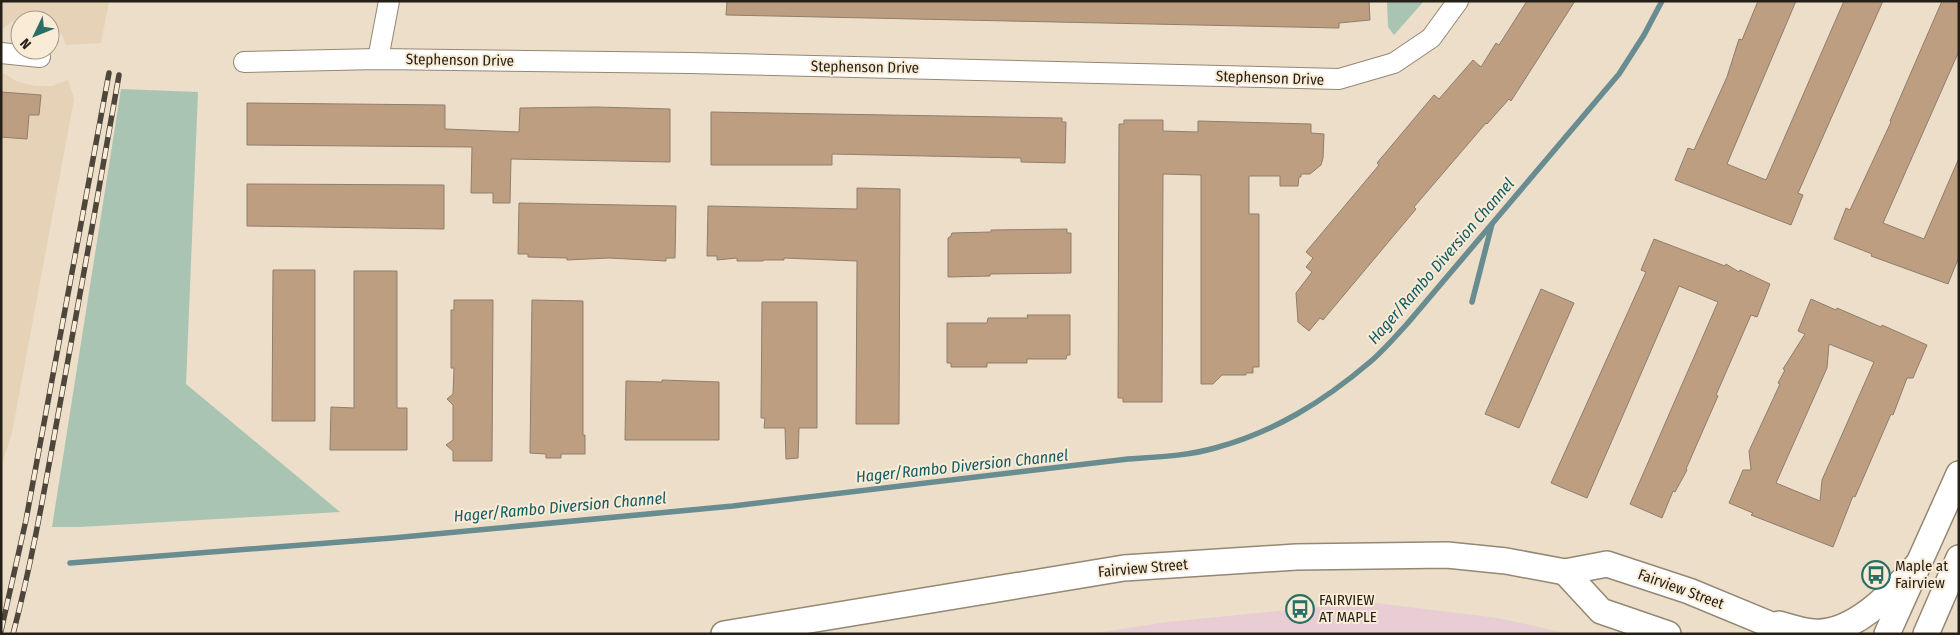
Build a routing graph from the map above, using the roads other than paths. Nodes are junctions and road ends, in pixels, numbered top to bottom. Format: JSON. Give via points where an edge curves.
{"nodes":[{"id":1,"x":389,"y":1,"type":"edge"},
{"id":2,"x":1458,"y":1,"type":"edge"},
{"id":3,"x":378,"y":59,"type":"junction"},
{"id":4,"x":244,"y":62,"type":"dead end"},
{"id":5,"x":1959,"y":474,"type":"edge"},
{"id":6,"x":1920,"y":562,"type":"junction"},
{"id":7,"x":1955,"y":567,"type":"edge"},
{"id":8,"x":1565,"y":572,"type":"junction"},
{"id":9,"x":1766,"y":621,"type":"junction"},
{"id":10,"x":724,"y":634,"type":"edge"},
{"id":11,"x":1668,"y":634,"type":"edge"},
{"id":12,"x":1793,"y":634,"type":"edge"},
{"id":13,"x":1887,"y":634,"type":"edge"},
{"id":14,"x":1926,"y":634,"type":"edge"},
{"id":15,"x":1941,"y":634,"type":"edge"}],
"edges":[{"from":1,"to":3,"type":"street"},
{"from":2,"to":3,"type":"street","name":"Stephenson Drive","via":[[1431,38],[1394,63],[1339,79]]},
{"from":3,"to":4,"type":"street","name":"Stephenson Drive"},
{"from":5,"to":6,"type":"main road"},
{"from":6,"to":9,"type":"main road","via":[[1887,599],[1838,630],[1814,632]]},
{"from":6,"to":13,"type":"main road"},
{"from":7,"to":14,"type":"main road"},
{"from":7,"to":15,"type":"main road","via":[[1939,628]]},
{"from":8,"to":9,"type":"main road","name":"Fairview Street","via":[[1607,564]]},
{"from":8,"to":10,"type":"main road","name":"Fairview Street","via":[[1506,561],[1447,556],[1296,557],[1124,568]]},
{"from":8,"to":11,"type":"main road","via":[[1601,611]]},
{"from":9,"to":12,"type":"main road","name":"Fairview Street"}]}
